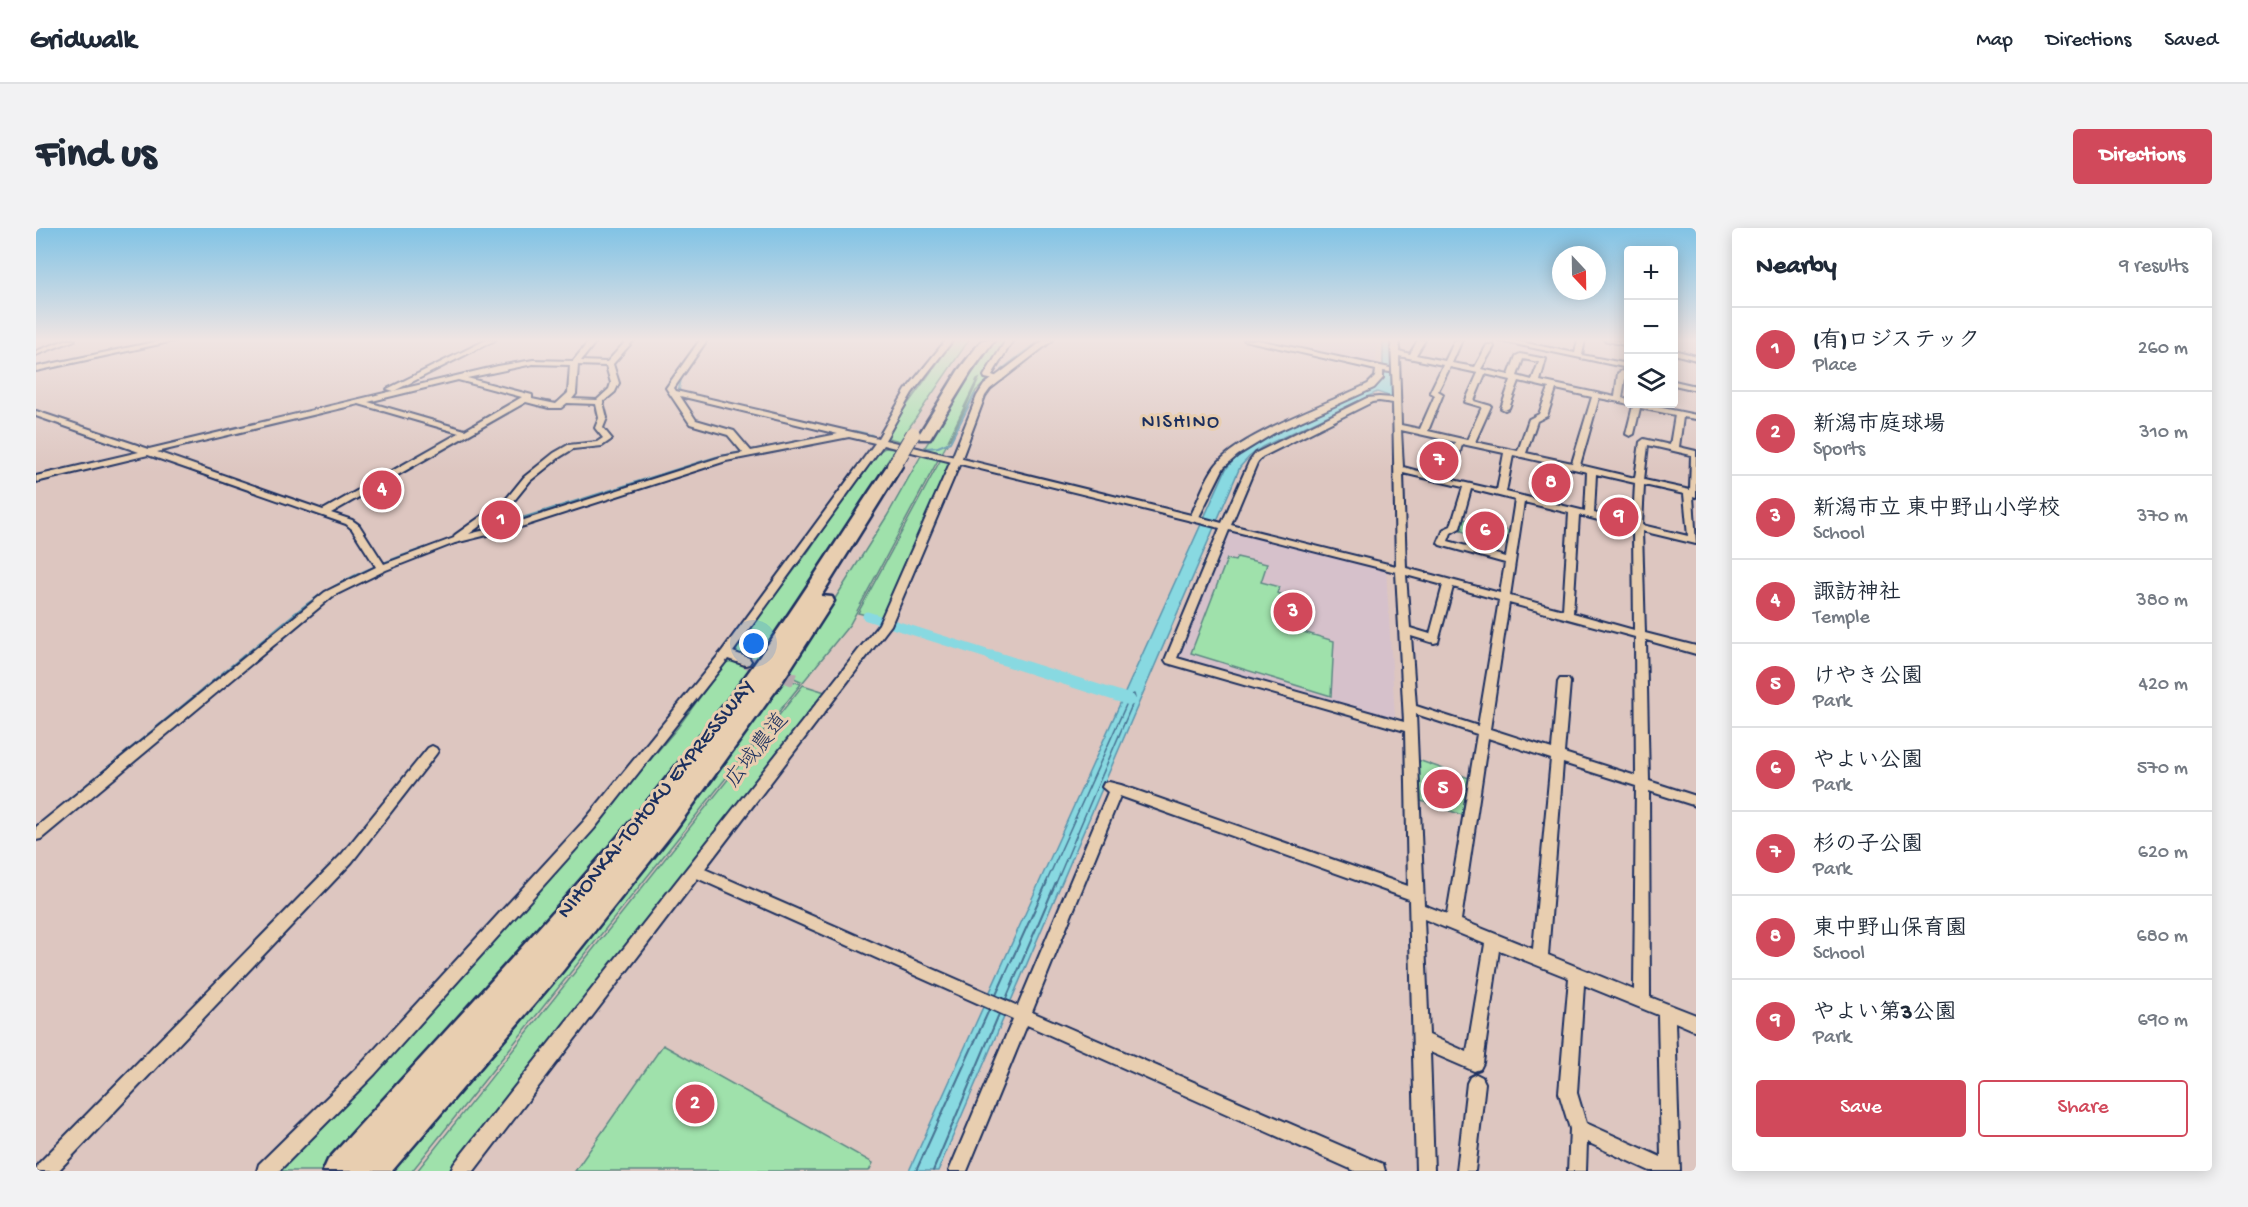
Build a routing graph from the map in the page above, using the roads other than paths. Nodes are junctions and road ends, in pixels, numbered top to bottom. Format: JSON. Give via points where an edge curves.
{"nodes":[{"id":1,"x":400,"y":384,"type":"edge"},
{"id":2,"x":433,"y":384,"type":"edge"},
{"id":3,"x":481,"y":384,"type":"edge"},
{"id":4,"x":573,"y":384,"type":"edge"},
{"id":5,"x":615,"y":384,"type":"edge"},
{"id":6,"x":672,"y":384,"type":"edge"},
{"id":7,"x":915,"y":384,"type":"edge"},
{"id":8,"x":950,"y":384,"type":"edge"},
{"id":9,"x":956,"y":384,"type":"edge"},
{"id":10,"x":991,"y":384,"type":"edge"},
{"id":11,"x":1373,"y":384,"type":"edge"},
{"id":12,"x":1395,"y":384,"type":"edge"},
{"id":13,"x":1438,"y":384,"type":"edge"},
{"id":14,"x":1475,"y":384,"type":"edge"},
{"id":15,"x":1512,"y":384,"type":"edge"},
{"id":16,"x":1544,"y":384,"type":"edge"},
{"id":17,"x":1620,"y":384,"type":"edge"},
{"id":18,"x":1678,"y":384,"type":"edge"},
{"id":19,"x":1553,"y":386,"type":"junction"},
{"id":20,"x":1696,"y":388,"type":"edge"},
{"id":21,"x":1361,"y":392,"type":"junction"},
{"id":22,"x":675,"y":393,"type":"junction"},
{"id":23,"x":1596,"y":395,"type":"junction"},
{"id":24,"x":1376,"y":397,"type":"junction"},
{"id":25,"x":525,"y":399,"type":"junction"},
{"id":26,"x":1618,"y":400,"type":"junction"},
{"id":27,"x":364,"y":401,"type":"junction"},
{"id":28,"x":565,"y":401,"type":"junction"},
{"id":29,"x":1624,"y":401,"type":"edge"},
{"id":30,"x":599,"y":402,"type":"junction"},
{"id":31,"x":1396,"y":402,"type":"junction"},
{"id":32,"x":1505,"y":408,"type":"dead end"},
{"id":33,"x":1635,"y":408,"type":"edge"},
{"id":34,"x":1667,"y":408,"type":"edge"},
{"id":35,"x":36,"y":413,"type":"edge"},
{"id":36,"x":1678,"y":413,"type":"junction"},
{"id":37,"x":1696,"y":417,"type":"edge"},
{"id":38,"x":1304,"y":419,"type":"junction"},
{"id":39,"x":1320,"y":423,"type":"junction"},
{"id":40,"x":1399,"y":428,"type":"junction"},
{"id":41,"x":468,"y":433,"type":"junction"},
{"id":42,"x":1423,"y":433,"type":"junction"},
{"id":43,"x":850,"y":434,"type":"junction"},
{"id":44,"x":1630,"y":434,"type":"dead end"},
{"id":45,"x":919,"y":435,"type":"junction"},
{"id":46,"x":1459,"y":441,"type":"junction"},
{"id":47,"x":879,"y":442,"type":"junction"},
{"id":48,"x":1470,"y":443,"type":"junction"},
{"id":49,"x":1248,"y":445,"type":"dead end"},
{"id":50,"x":1263,"y":449,"type":"dead end"},
{"id":51,"x":1674,"y":449,"type":"junction"},
{"id":52,"x":148,"y":452,"type":"junction"},
{"id":53,"x":1509,"y":452,"type":"junction"},
{"id":54,"x":748,"y":453,"type":"junction"},
{"id":55,"x":1521,"y":455,"type":"junction"},
{"id":56,"x":956,"y":460,"type":"junction"},
{"id":57,"x":900,"y":466,"type":"junction"},
{"id":58,"x":1575,"y":467,"type":"junction"},
{"id":59,"x":1398,"y":470,"type":"junction"},
{"id":60,"x":1592,"y":471,"type":"junction"},
{"id":61,"x":36,"y":479,"type":"edge"},
{"id":62,"x":1638,"y":481,"type":"junction"},
{"id":63,"x":1448,"y":482,"type":"junction"},
{"id":64,"x":1468,"y":486,"type":"junction"},
{"id":65,"x":1502,"y":494,"type":"junction"},
{"id":66,"x":1693,"y":494,"type":"edge"},
{"id":67,"x":1520,"y":499,"type":"junction"},
{"id":68,"x":1574,"y":512,"type":"junction"},
{"id":69,"x":324,"y":513,"type":"junction"},
{"id":70,"x":1589,"y":515,"type":"junction"},
{"id":71,"x":1196,"y":518,"type":"junction"},
{"id":72,"x":1223,"y":525,"type":"junction"},
{"id":73,"x":1637,"y":527,"type":"junction"},
{"id":74,"x":1694,"y":541,"type":"edge"},
{"id":75,"x":452,"y":542,"type":"junction"},
{"id":76,"x":1509,"y":561,"type":"junction"},
{"id":77,"x":382,"y":568,"type":"junction"},
{"id":78,"x":1401,"y":570,"type":"junction"},
{"id":79,"x":1449,"y":583,"type":"junction"},
{"id":80,"x":1503,"y":597,"type":"junction"},
{"id":81,"x":1568,"y":615,"type":"junction"},
{"id":82,"x":1407,"y":631,"type":"junction"},
{"id":83,"x":1641,"y":635,"type":"junction"},
{"id":84,"x":1696,"y":650,"type":"edge"},
{"id":85,"x":726,"y":654,"type":"junction"},
{"id":86,"x":745,"y":661,"type":"tunnel mouth"},
{"id":87,"x":1564,"y":682,"type":"dead end"},
{"id":88,"x":1410,"y":708,"type":"junction"},
{"id":89,"x":1410,"y":728,"type":"junction"},
{"id":90,"x":1484,"y":732,"type":"junction"},
{"id":91,"x":432,"y":751,"type":"dead end"},
{"id":92,"x":1559,"y":757,"type":"junction"},
{"id":93,"x":1643,"y":784,"type":"junction"},
{"id":94,"x":1696,"y":801,"type":"edge"},
{"id":95,"x":36,"y":835,"type":"edge"},
{"id":96,"x":695,"y":871,"type":"junction"},
{"id":97,"x":1417,"y":902,"type":"junction"},
{"id":98,"x":1453,"y":922,"type":"junction"},
{"id":99,"x":1493,"y":940,"type":"junction"},
{"id":100,"x":1540,"y":958,"type":"junction"},
{"id":101,"x":1577,"y":974,"type":"junction"},
{"id":102,"x":1642,"y":1002,"type":"junction"},
{"id":103,"x":1666,"y":1011,"type":"junction"},
{"id":104,"x":1020,"y":1014,"type":"junction"},
{"id":105,"x":1696,"y":1023,"type":"edge"},
{"id":106,"x":1420,"y":1039,"type":"junction"},
{"id":107,"x":1476,"y":1083,"type":"dead end"},
{"id":108,"x":1579,"y":1129,"type":"junction"},
{"id":109,"x":45,"y":1171,"type":"edge"},
{"id":110,"x":266,"y":1171,"type":"edge"},
{"id":111,"x":339,"y":1171,"type":"edge"},
{"id":112,"x":371,"y":1171,"type":"edge"},
{"id":113,"x":461,"y":1171,"type":"edge"},
{"id":114,"x":958,"y":1171,"type":"edge"},
{"id":115,"x":1376,"y":1171,"type":"edge"},
{"id":116,"x":1425,"y":1171,"type":"edge"},
{"id":117,"x":1466,"y":1171,"type":"edge"},
{"id":118,"x":1577,"y":1171,"type":"edge"},
{"id":119,"x":1671,"y":1171,"type":"edge"}],
"edges":[{"from":1,"to":27,"type":"street"},
{"from":2,"to":27,"type":"street"},
{"from":3,"to":25,"type":"street","via":[[529,397]]},
{"from":4,"to":28,"type":"street","via":[[572,394]]},
{"from":5,"to":30,"type":"street"},
{"from":6,"to":22,"type":"street","via":[[670,388]]},
{"from":7,"to":47,"type":"street"},
{"from":8,"to":45,"type":"highway","name":"NIHONKAI-TOHOKU EXPRESSWAY"},
{"from":9,"to":45,"type":"highway","name":"NIHONKAI-TOHOKU EXPRESSWAY"},
{"from":10,"to":56,"type":"street","name":"広域農道","via":[[981,396]]},
{"from":11,"to":21,"type":"street"},
{"from":12,"to":31,"type":"street"},
{"from":13,"to":42,"type":"street","via":[[1434,392],[1439,394]]},
{"from":14,"to":48,"type":"street","via":[[1469,402],[1487,406]]},
{"from":15,"to":32,"type":"street"},
{"from":16,"to":19,"type":"street"},
{"from":17,"to":26,"type":"street"},
{"from":18,"to":20,"type":"street"},
{"from":19,"to":23,"type":"street"},
{"from":19,"to":55,"type":"street","via":[[1543,416],[1533,419]]},
{"from":21,"to":24,"type":"street"},
{"from":21,"to":38,"type":"street"},
{"from":22,"to":43,"type":"street"},
{"from":22,"to":54,"type":"street","via":[[693,422],[731,433]]},
{"from":23,"to":26,"type":"street"},
{"from":23,"to":58,"type":"street"},
{"from":24,"to":31,"type":"street"},
{"from":24,"to":39,"type":"street"},
{"from":25,"to":28,"type":"street","via":[[549,406]]},
{"from":25,"to":41,"type":"street"},
{"from":26,"to":29,"type":"street"},
{"from":27,"to":41,"type":"street"},
{"from":27,"to":52,"type":"street"},
{"from":28,"to":30,"type":"street"},
{"from":30,"to":75,"type":"street","via":[[603,418],[599,428],[608,439],[571,447],[549,460],[526,478],[510,500]]},
{"from":31,"to":40,"type":"street"},
{"from":33,"to":44,"type":"street"},
{"from":34,"to":36,"type":"street"},
{"from":35,"to":52,"type":"street"},
{"from":36,"to":37,"type":"street"},
{"from":36,"to":51,"type":"street"},
{"from":38,"to":39,"type":"street"},
{"from":38,"to":71,"type":"street","via":[[1246,445],[1227,459]]},
{"from":39,"to":72,"type":"street","via":[[1258,455]]},
{"from":40,"to":42,"type":"street"},
{"from":40,"to":59,"type":"street"},
{"from":41,"to":69,"type":"street"},
{"from":42,"to":46,"type":"street"},
{"from":43,"to":47,"type":"street"},
{"from":43,"to":54,"type":"street"},
{"from":45,"to":57,"type":"highway","name":"NIHONKAI-TOHOKU EXPRESSWAY"},
{"from":46,"to":48,"type":"street"},
{"from":46,"to":63,"type":"street"},
{"from":47,"to":56,"type":"street"},
{"from":47,"to":85,"type":"street"},
{"from":48,"to":53,"type":"street"},
{"from":49,"to":50,"type":"street"},
{"from":51,"to":62,"type":"street","via":[[1644,442]]},
{"from":51,"to":66,"type":"street","via":[[1695,453]]},
{"from":52,"to":61,"type":"street"},
{"from":52,"to":69,"type":"street"},
{"from":53,"to":55,"type":"street"},
{"from":53,"to":65,"type":"street"},
{"from":54,"to":75,"type":"street"},
{"from":55,"to":58,"type":"street"},
{"from":56,"to":71,"type":"street"},
{"from":56,"to":96,"type":"street","name":"広域農道","via":[[885,625]]},
{"from":57,"to":111,"type":"highway","name":"NIHONKAI-TOHOKU EXPRESSWAY","via":[[751,683],[667,794],[540,946]]},
{"from":57,"to":112,"type":"highway","name":"NIHONKAI-TOHOKU EXPRESSWAY","via":[[800,641],[668,822]]},
{"from":58,"to":60,"type":"street"},
{"from":59,"to":63,"type":"street"},
{"from":59,"to":78,"type":"street"},
{"from":60,"to":62,"type":"street"},
{"from":60,"to":70,"type":"street"},
{"from":62,"to":66,"type":"street"},
{"from":62,"to":73,"type":"street"},
{"from":63,"to":64,"type":"street"},
{"from":64,"to":65,"type":"street"},
{"from":64,"to":76,"type":"street","via":[[1455,528],[1447,531],[1443,543]]},
{"from":65,"to":67,"type":"street"},
{"from":66,"to":74,"type":"street"},
{"from":67,"to":68,"type":"street"},
{"from":67,"to":76,"type":"street"},
{"from":68,"to":70,"type":"street"},
{"from":68,"to":81,"type":"street"},
{"from":69,"to":77,"type":"street","via":[[356,527]]},
{"from":70,"to":73,"type":"street"},
{"from":71,"to":72,"type":"street"},
{"from":72,"to":78,"type":"street"},
{"from":72,"to":89,"type":"street","via":[[1171,660]]},
{"from":73,"to":74,"type":"street"},
{"from":73,"to":83,"type":"street"},
{"from":75,"to":77,"type":"street"},
{"from":76,"to":80,"type":"street"},
{"from":77,"to":95,"type":"street","via":[[328,594]]},
{"from":78,"to":79,"type":"street"},
{"from":78,"to":82,"type":"street"},
{"from":79,"to":80,"type":"street"},
{"from":79,"to":82,"type":"street","via":[[1434,639]]},
{"from":80,"to":81,"type":"street"},
{"from":80,"to":90,"type":"street"},
{"from":81,"to":83,"type":"street"},
{"from":82,"to":88,"type":"street"},
{"from":83,"to":84,"type":"street"},
{"from":83,"to":93,"type":"street"},
{"from":85,"to":86,"type":"street"},
{"from":85,"to":110,"type":"street","via":[[589,825],[369,1068]]},
{"from":87,"to":92,"type":"street"},
{"from":88,"to":89,"type":"street"},
{"from":88,"to":90,"type":"street"},
{"from":89,"to":97,"type":"street"},
{"from":90,"to":92,"type":"street"},
{"from":90,"to":98,"type":"street"},
{"from":91,"to":109,"type":"street","via":[[347,858]]},
{"from":92,"to":93,"type":"street"},
{"from":92,"to":100,"type":"street"},
{"from":93,"to":94,"type":"street"},
{"from":93,"to":102,"type":"street"},
{"from":96,"to":104,"type":"street"},
{"from":96,"to":113,"type":"street","name":"広域農道"},
{"from":97,"to":98,"type":"street"},
{"from":97,"to":104,"type":"street","via":[[1112,788]]},
{"from":97,"to":106,"type":"street"},
{"from":98,"to":99,"type":"street"},
{"from":99,"to":100,"type":"street"},
{"from":99,"to":106,"type":"street","via":[[1474,1063]]},
{"from":100,"to":101,"type":"street"},
{"from":101,"to":102,"type":"street"},
{"from":101,"to":108,"type":"street","via":[[1568,1093]]},
{"from":102,"to":103,"type":"street"},
{"from":103,"to":105,"type":"street"},
{"from":103,"to":119,"type":"street"},
{"from":104,"to":114,"type":"street"},
{"from":104,"to":115,"type":"street"},
{"from":106,"to":116,"type":"street"},
{"from":107,"to":117,"type":"street"},
{"from":108,"to":118,"type":"street"},
{"from":108,"to":119,"type":"street"}]}
